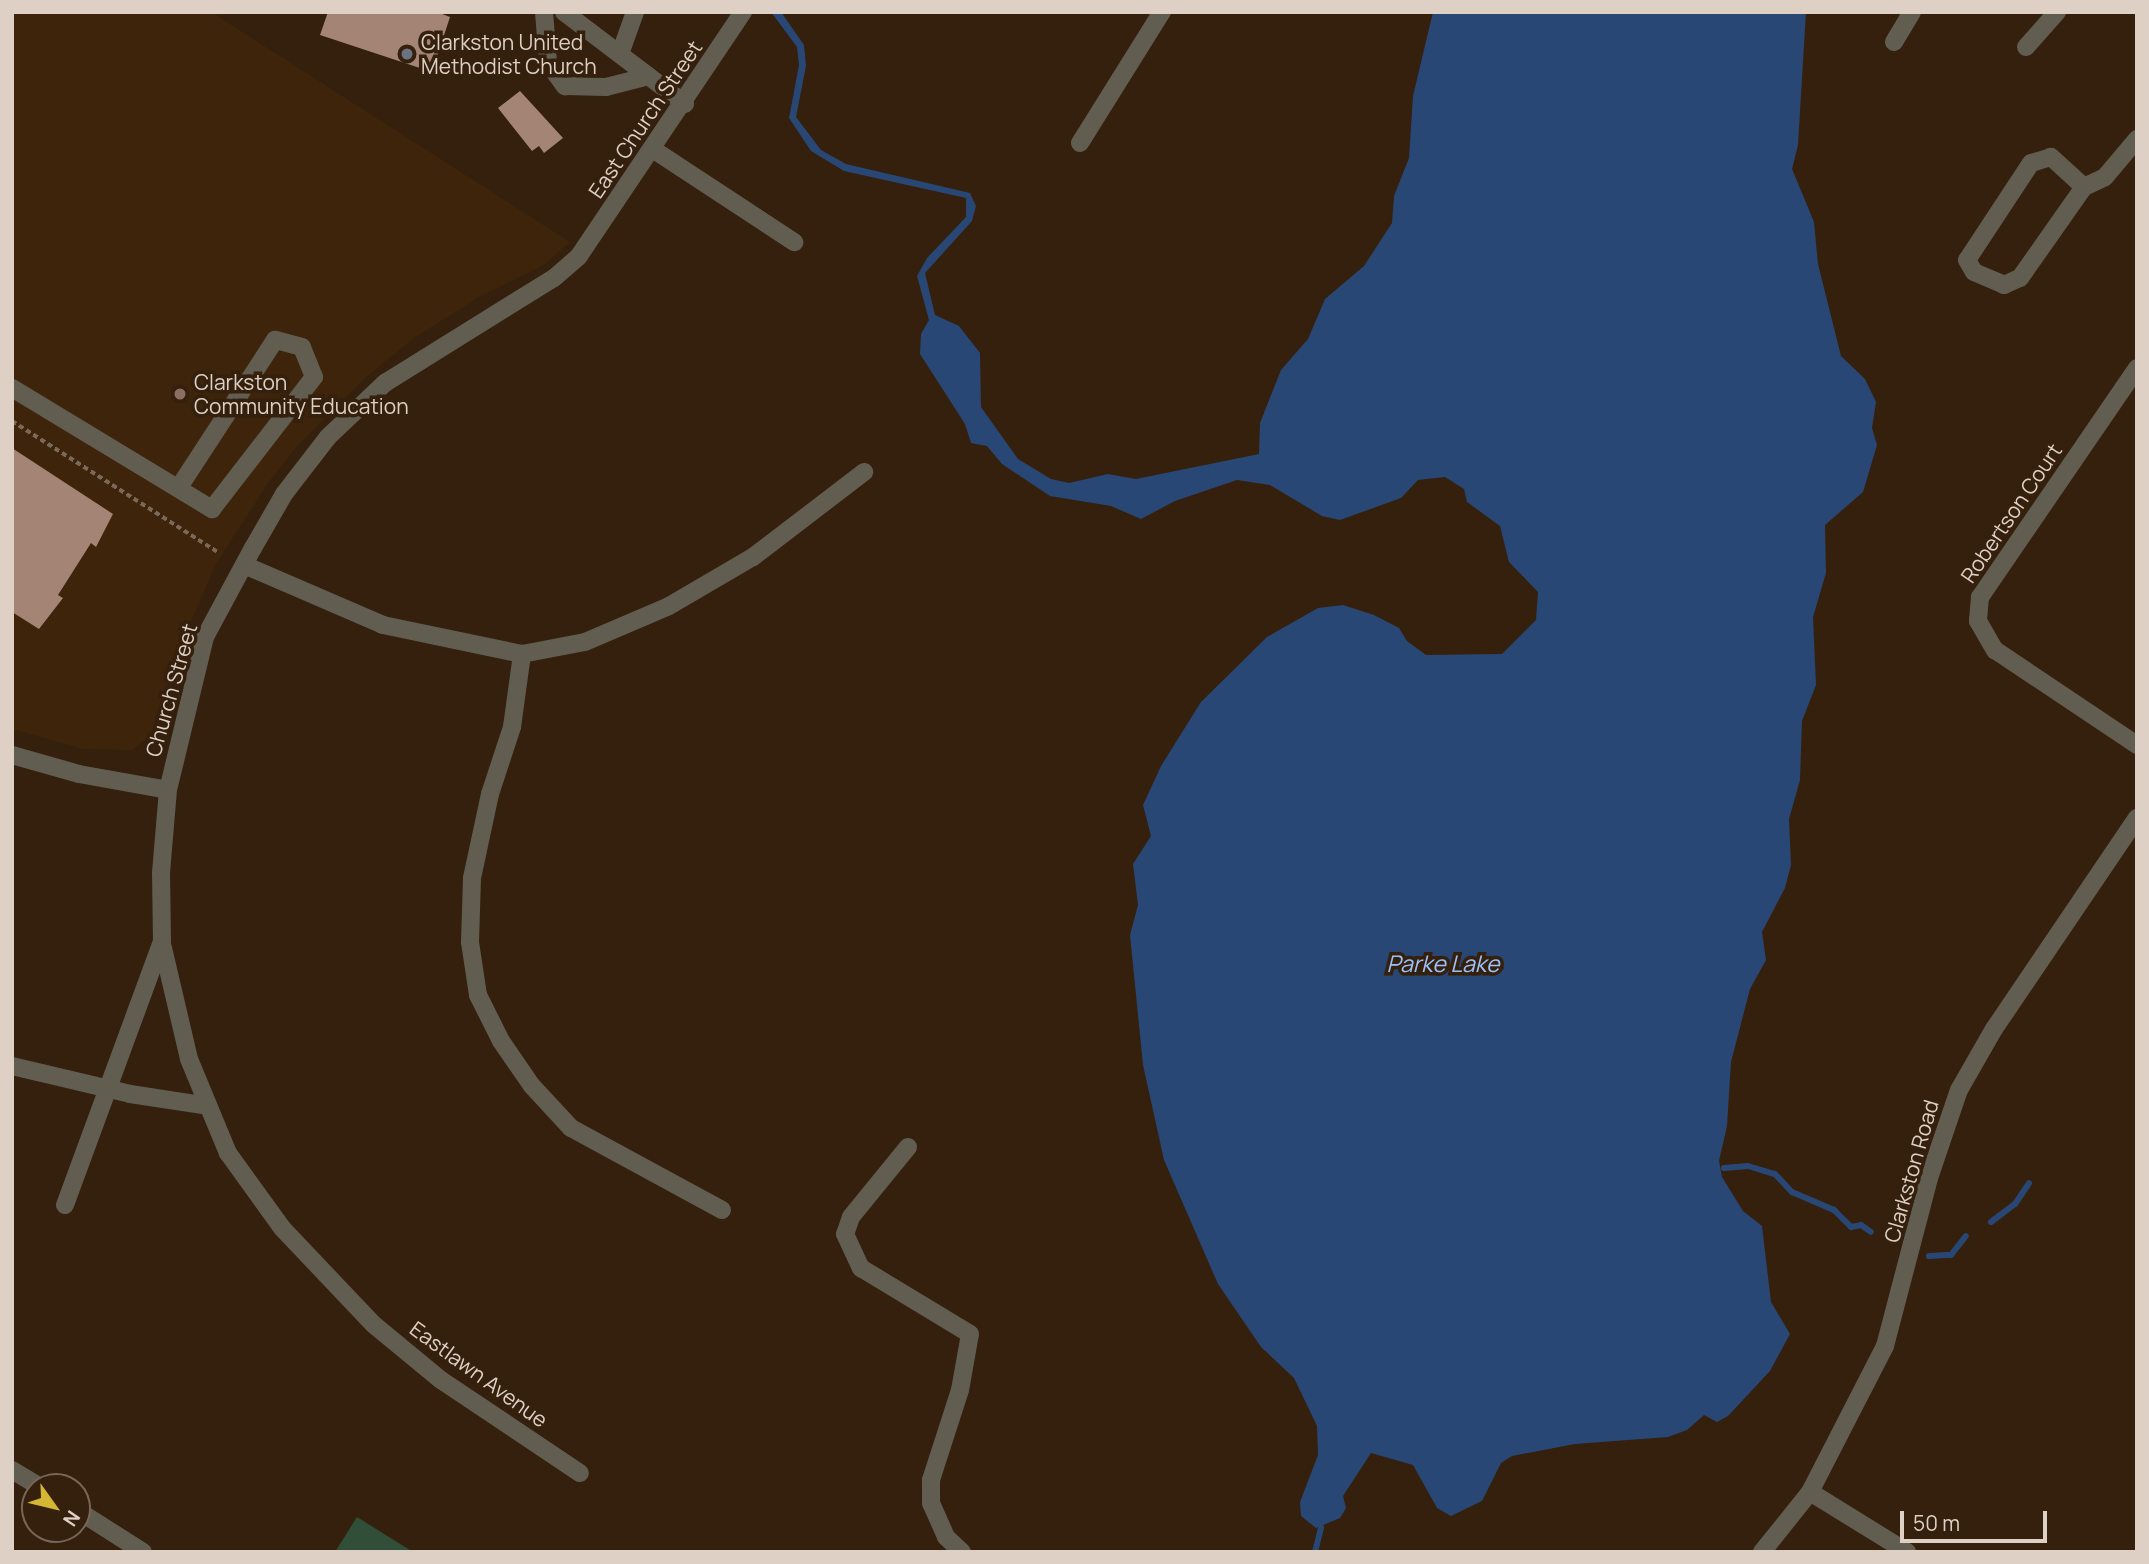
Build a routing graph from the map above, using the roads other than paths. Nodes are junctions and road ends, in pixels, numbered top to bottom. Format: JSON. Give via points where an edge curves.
{"nodes":[{"id":1,"x":544,"y":12,"type":"edge"},
{"id":2,"x":635,"y":12,"type":"edge"},
{"id":3,"x":743,"y":12,"type":"edge"},
{"id":4,"x":1162,"y":12,"type":"edge"},
{"id":5,"x":1912,"y":12,"type":"edge"},
{"id":6,"x":2057,"y":12,"type":"edge"},
{"id":7,"x":570,"y":14,"type":"edge"},
{"id":8,"x":1894,"y":42,"type":"dead end"},
{"id":9,"x":2026,"y":47,"type":"dead end"},
{"id":10,"x":620,"y":54,"type":"junction"},
{"id":11,"x":649,"y":76,"type":"junction"},
{"id":12,"x":685,"y":104,"type":"junction"},
{"id":13,"x":2137,"y":139,"type":"edge"},
{"id":14,"x":1080,"y":143,"type":"dead end"},
{"id":15,"x":654,"y":150,"type":"junction"},
{"id":16,"x":2084,"y":187,"type":"junction"},
{"id":17,"x":794,"y":242,"type":"dead end"},
{"id":18,"x":584,"y":250,"type":"joint"},
{"id":19,"x":2137,"y":368,"type":"edge"},
{"id":20,"x":12,"y":388,"type":"edge"},
{"id":21,"x":864,"y":472,"type":"dead end"},
{"id":22,"x":180,"y":486,"type":"junction"},
{"id":23,"x":244,"y":565,"type":"junction"},
{"id":24,"x":522,"y":654,"type":"junction"},
{"id":25,"x":2137,"y":745,"type":"edge"},
{"id":26,"x":12,"y":755,"type":"edge"},
{"id":27,"x":168,"y":790,"type":"junction"},
{"id":28,"x":2137,"y":818,"type":"edge"},
{"id":29,"x":162,"y":942,"type":"junction"},
{"id":30,"x":12,"y":1066,"type":"edge"},
{"id":31,"x":105,"y":1088,"type":"junction"},
{"id":32,"x":208,"y":1106,"type":"junction"},
{"id":33,"x":908,"y":1147,"type":"dead end"},
{"id":34,"x":65,"y":1205,"type":"dead end"},
{"id":35,"x":722,"y":1210,"type":"dead end"},
{"id":36,"x":580,"y":1473,"type":"dead end"},
{"id":37,"x":1810,"y":1492,"type":"junction"},
{"id":38,"x":91,"y":1519,"type":"edge"},
{"id":39,"x":143,"y":1552,"type":"edge"},
{"id":40,"x":962,"y":1552,"type":"edge"},
{"id":41,"x":1762,"y":1552,"type":"edge"},
{"id":42,"x":1907,"y":1552,"type":"edge"}],
"edges":[{"from":1,"to":11,"type":"street","via":[[548,62],[565,86],[606,87]]},
{"from":2,"to":10,"type":"street"},
{"from":3,"to":12,"type":"street","name":"East Church Street"},
{"from":4,"to":14,"type":"street"},
{"from":5,"to":8,"type":"street"},
{"from":6,"to":9,"type":"street"},
{"from":7,"to":10,"type":"street"},
{"from":10,"to":11,"type":"street"},
{"from":11,"to":12,"type":"street"},
{"from":12,"to":15,"type":"street","name":"East Church Street"},
{"from":13,"to":16,"type":"street","via":[[2105,177]]},
{"from":15,"to":17,"type":"street"},
{"from":15,"to":18,"type":"street","name":"East Church Street"},
{"from":16,"to":16,"type":"street","via":[[2020,278],[2004,285],[1974,272],[1967,260],[2031,163],[2050,157]]},
{"from":18,"to":23,"type":"street","name":"Church Street","via":[[554,278],[375,392],[328,437],[306,466]]},
{"from":19,"to":25,"type":"street","name":"Robertson Court","via":[[1980,597],[1978,621],[1995,650]]},
{"from":20,"to":22,"type":"street"},
{"from":21,"to":24,"type":"street","via":[[753,557],[669,606],[585,642]]},
{"from":22,"to":22,"type":"street","via":[[212,509],[314,377],[302,347],[275,340]]},
{"from":23,"to":24,"type":"street","via":[[383,625]]},
{"from":23,"to":27,"type":"street","name":"Church Street","via":[[205,637]]},
{"from":24,"to":35,"type":"street","via":[[512,727],[490,794],[472,878],[470,942],[478,995],[524,1075],[571,1128]]},
{"from":26,"to":27,"type":"street","via":[[79,774]]},
{"from":27,"to":29,"type":"street","name":"Church Street","via":[[161,873]]},
{"from":28,"to":37,"type":"street","name":"Clarkston Road","via":[[1994,1029],[1959,1090],[1928,1178],[1885,1346]]},
{"from":29,"to":31,"type":"street","name":"Church Street"},
{"from":29,"to":32,"type":"street","name":"Eastlawn Avenue","via":[[163,962],[189,1059]]},
{"from":30,"to":31,"type":"street"},
{"from":31,"to":32,"type":"street"},
{"from":31,"to":34,"type":"street","name":"Church Street"},
{"from":32,"to":36,"type":"street","name":"Eastlawn Avenue","via":[[228,1153],[282,1228],[373,1324],[441,1380]]},
{"from":33,"to":40,"type":"street","via":[[851,1217],[845,1234],[851,1254],[876,1278],[970,1334],[960,1390],[931,1480],[931,1503],[946,1537]]},
{"from":37,"to":41,"type":"street","name":"Clarkston Road"},
{"from":37,"to":42,"type":"street"},
{"from":38,"to":39,"type":"street"}]}
